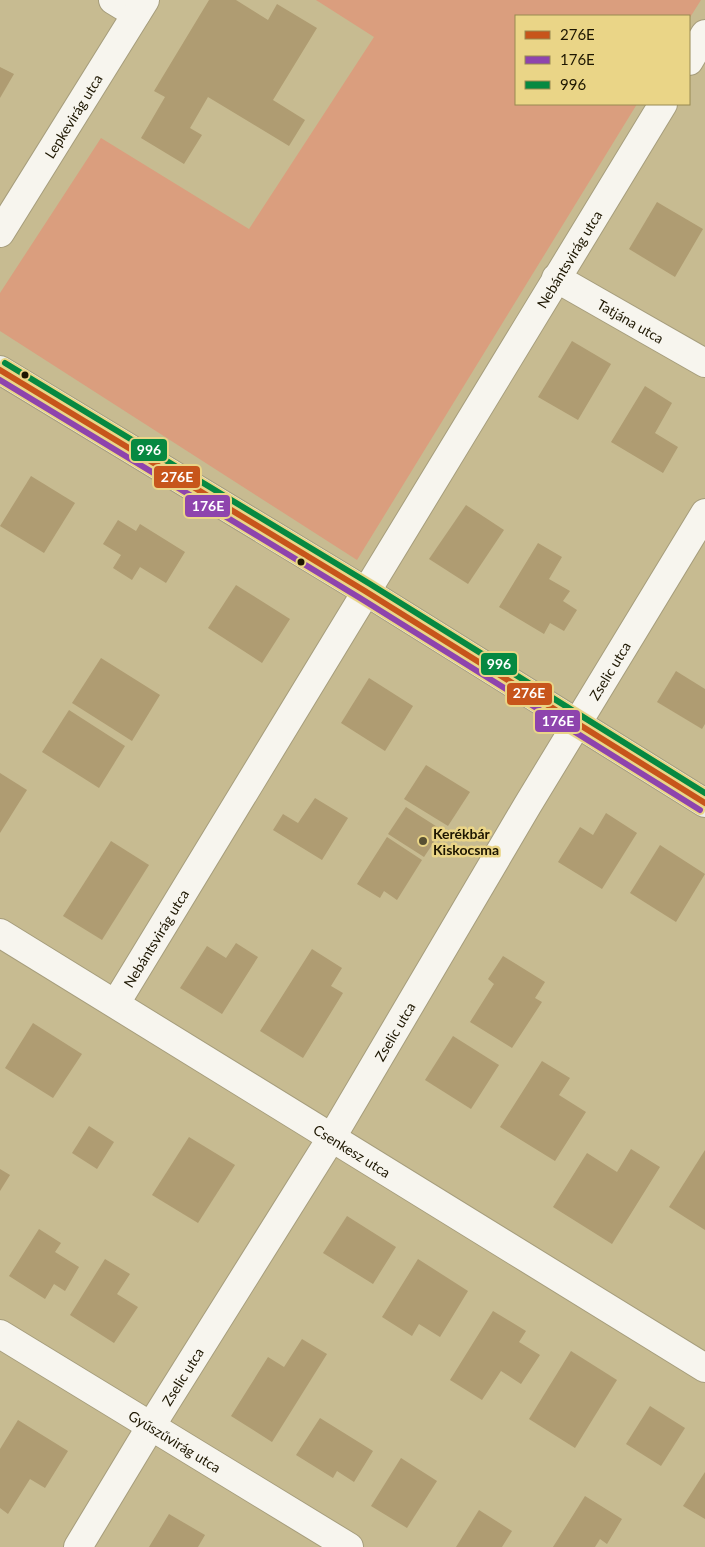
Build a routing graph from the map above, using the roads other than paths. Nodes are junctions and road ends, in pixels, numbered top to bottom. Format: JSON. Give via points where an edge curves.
{"nodes":[{"id":1,"x":113,"y":0,"type":"edge"},
{"id":2,"x":141,"y":7,"type":"edge"},
{"id":3,"x":705,"y":34,"type":"edge"},
{"id":4,"x":690,"y":59,"type":"edge"},
{"id":5,"x":661,"y":105,"type":"edge"},
{"id":6,"x":0,"y":232,"type":"edge"},
{"id":7,"x":556,"y":278,"type":"junction"},
{"id":8,"x":705,"y":363,"type":"edge"},
{"id":9,"x":0,"y":370,"type":"edge"},
{"id":10,"x":705,"y":513,"type":"edge"},
{"id":11,"x":365,"y":591,"type":"junction"},
{"id":12,"x":578,"y":723,"type":"junction"},
{"id":13,"x":705,"y":803,"type":"edge"},
{"id":14,"x":0,"y":933,"type":"edge"},
{"id":15,"x":116,"y":1003,"type":"junction"},
{"id":16,"x":332,"y":1137,"type":"junction"},
{"id":17,"x":0,"y":1334,"type":"edge"},
{"id":18,"x":705,"y":1368,"type":"edge"},
{"id":19,"x":151,"y":1426,"type":"junction"},
{"id":20,"x":78,"y":1547,"type":"edge"},
{"id":21,"x":349,"y":1547,"type":"edge"}],
"edges":[{"from":1,"to":2,"type":"street"},
{"from":2,"to":6,"type":"street","name":"Lepkevirág utca"},
{"from":3,"to":4,"type":"street"},
{"from":5,"to":7,"type":"street","name":"Nebántsvirág utca"},
{"from":7,"to":8,"type":"street","name":"Tatjána utca"},
{"from":7,"to":11,"type":"street","name":"Nebántsvirág utca"},
{"from":9,"to":11,"type":"street"},
{"from":10,"to":12,"type":"street","name":"Zselic utca"},
{"from":11,"to":12,"type":"street"},
{"from":11,"to":15,"type":"street","name":"Nebántsvirág utca"},
{"from":12,"to":13,"type":"street"},
{"from":12,"to":16,"type":"street","name":"Zselic utca"},
{"from":14,"to":15,"type":"street","name":"Csenkesz utca"},
{"from":15,"to":16,"type":"street","name":"Csenkesz utca"},
{"from":16,"to":18,"type":"street","name":"Csenkesz utca"},
{"from":16,"to":19,"type":"street","name":"Zselic utca"},
{"from":17,"to":19,"type":"street","name":"Gyűszűvirág utca"},
{"from":19,"to":20,"type":"street","name":"Zselic utca"},
{"from":19,"to":21,"type":"street","name":"Gyűszűvirág utca"}]}
